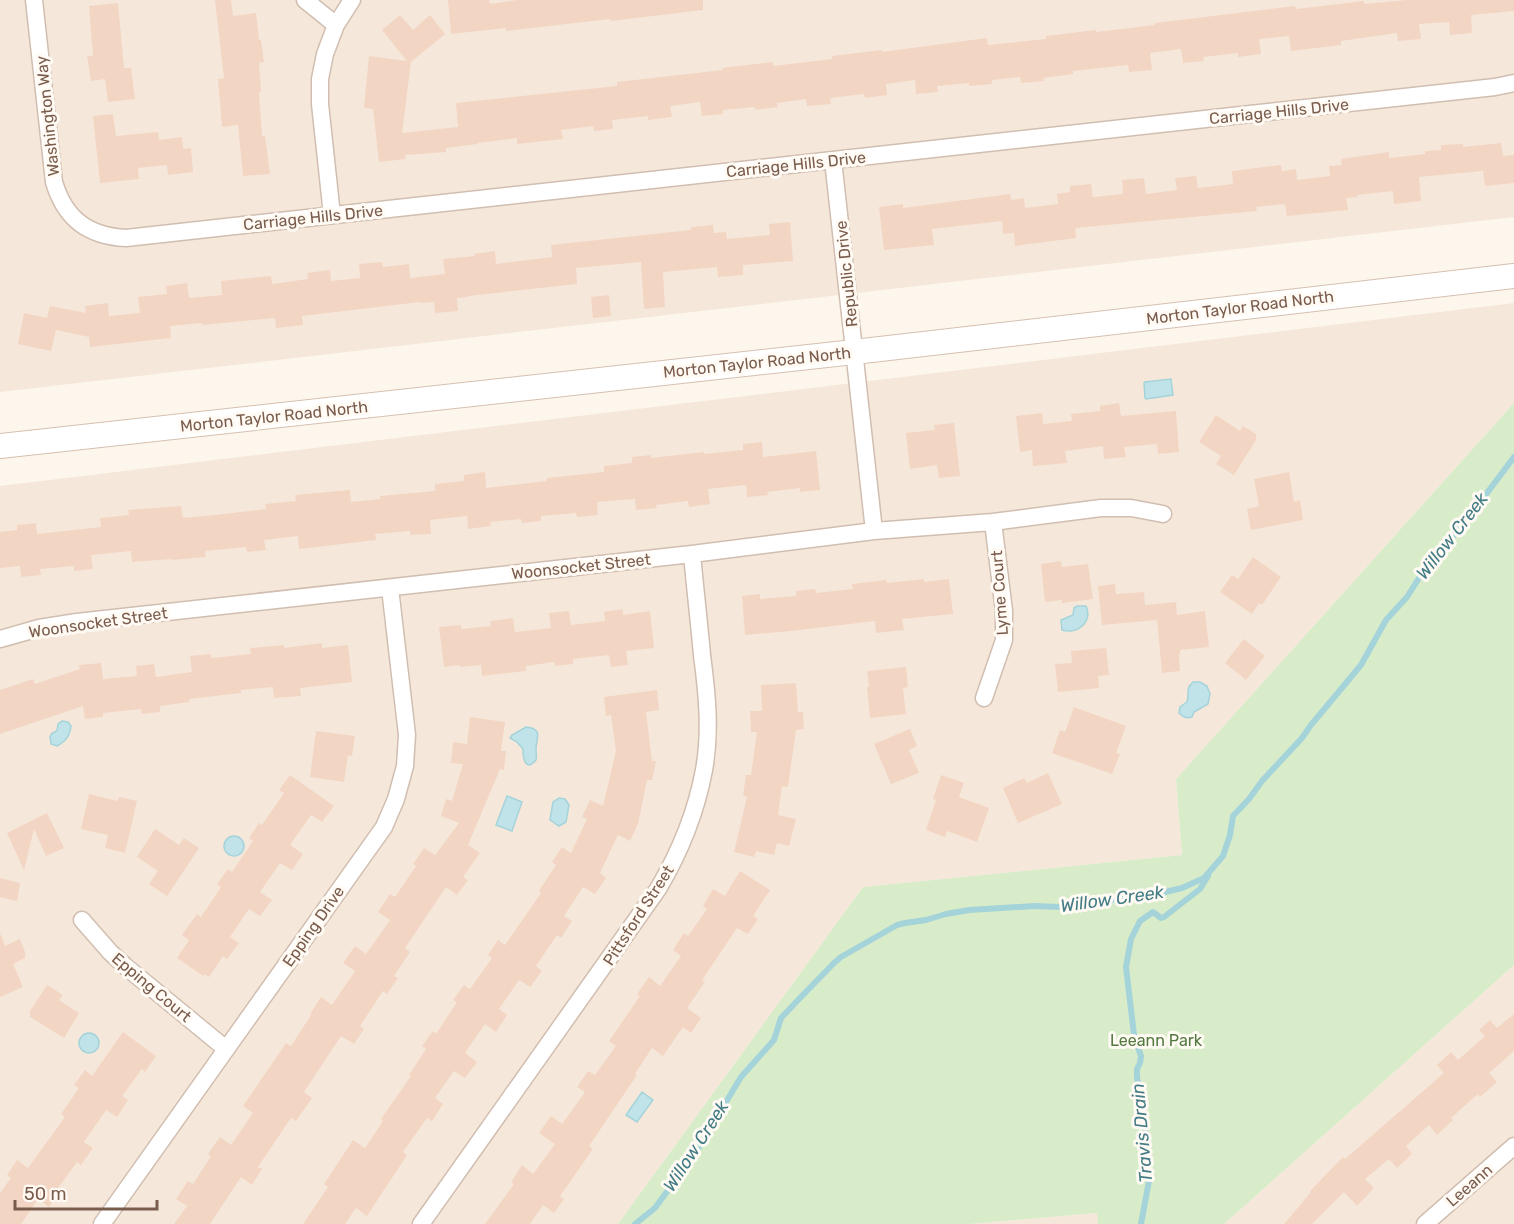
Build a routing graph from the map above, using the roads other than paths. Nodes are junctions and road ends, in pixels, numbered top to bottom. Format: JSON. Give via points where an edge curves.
{"nodes":[{"id":1,"x":34,"y":0,"type":"edge"},
{"id":2,"x":306,"y":0,"type":"edge"},
{"id":3,"x":352,"y":0,"type":"edge"},
{"id":4,"x":336,"y":25,"type":"junction"},
{"id":5,"x":1514,"y":83,"type":"edge"},
{"id":6,"x":834,"y":160,"type":"junction"},
{"id":7,"x":332,"y":215,"type":"junction"},
{"id":8,"x":80,"y":224,"type":"joint"},
{"id":9,"x":1514,"y":276,"type":"edge"},
{"id":10,"x":854,"y":352,"type":"junction"},
{"id":11,"x":0,"y":446,"type":"edge"},
{"id":12,"x":1163,"y":514,"type":"dead end"},
{"id":13,"x":993,"y":522,"type":"junction"},
{"id":14,"x":874,"y":531,"type":"junction"},
{"id":15,"x":692,"y":554,"type":"junction"},
{"id":16,"x":390,"y":588,"type":"junction"},
{"id":17,"x":0,"y":639,"type":"edge"},
{"id":18,"x":984,"y":698,"type":"dead end"},
{"id":19,"x":82,"y":920,"type":"dead end"},
{"id":20,"x":226,"y":1049,"type":"junction"},
{"id":21,"x":1514,"y":1146,"type":"edge"},
{"id":22,"x":102,"y":1224,"type":"edge"},
{"id":23,"x":421,"y":1224,"type":"edge"},
{"id":24,"x":1425,"y":1224,"type":"edge"}],
"edges":[{"from":1,"to":8,"type":"street","name":"Washington Way","via":[[54,182],[65,207]]},
{"from":2,"to":4,"type":"street"},
{"from":3,"to":4,"type":"street"},
{"from":4,"to":7,"type":"street","via":[[320,79]]},
{"from":5,"to":6,"type":"street","name":"Carriage Hills Drive"},
{"from":6,"to":7,"type":"street","name":"Carriage Hills Drive"},
{"from":6,"to":10,"type":"street","name":"Republic Drive"},
{"from":7,"to":8,"type":"street","name":"Carriage Hills Drive","via":[[126,238],[102,235]]},
{"from":9,"to":10,"type":"street","name":"Morton Taylor Road North"},
{"from":10,"to":11,"type":"street","name":"Morton Taylor Road North"},
{"from":10,"to":14,"type":"street","name":"Republic Drive"},
{"from":12,"to":13,"type":"street","name":"Woonsocket Street","via":[[1101,508]]},
{"from":13,"to":14,"type":"street","name":"Woonsocket Street"},
{"from":13,"to":18,"type":"street","name":"Lyme Court","via":[[1004,640]]},
{"from":14,"to":15,"type":"street","name":"Woonsocket Street"},
{"from":15,"to":16,"type":"street","name":"Woonsocket Street"},
{"from":15,"to":23,"type":"street","name":"Pittsford Street","via":[[708,735],[697,803],[686,835],[658,889]]},
{"from":16,"to":17,"type":"street","name":"Woonsocket Street","via":[[77,622]]},
{"from":16,"to":20,"type":"street","name":"Epping Drive","via":[[406,735],[405,766],[396,799],[384,827]]},
{"from":19,"to":20,"type":"street","name":"Epping Court","via":[[125,966]]},
{"from":20,"to":22,"type":"street","name":"Epping Drive"},
{"from":21,"to":24,"type":"street","name":"Leeann"}]}
